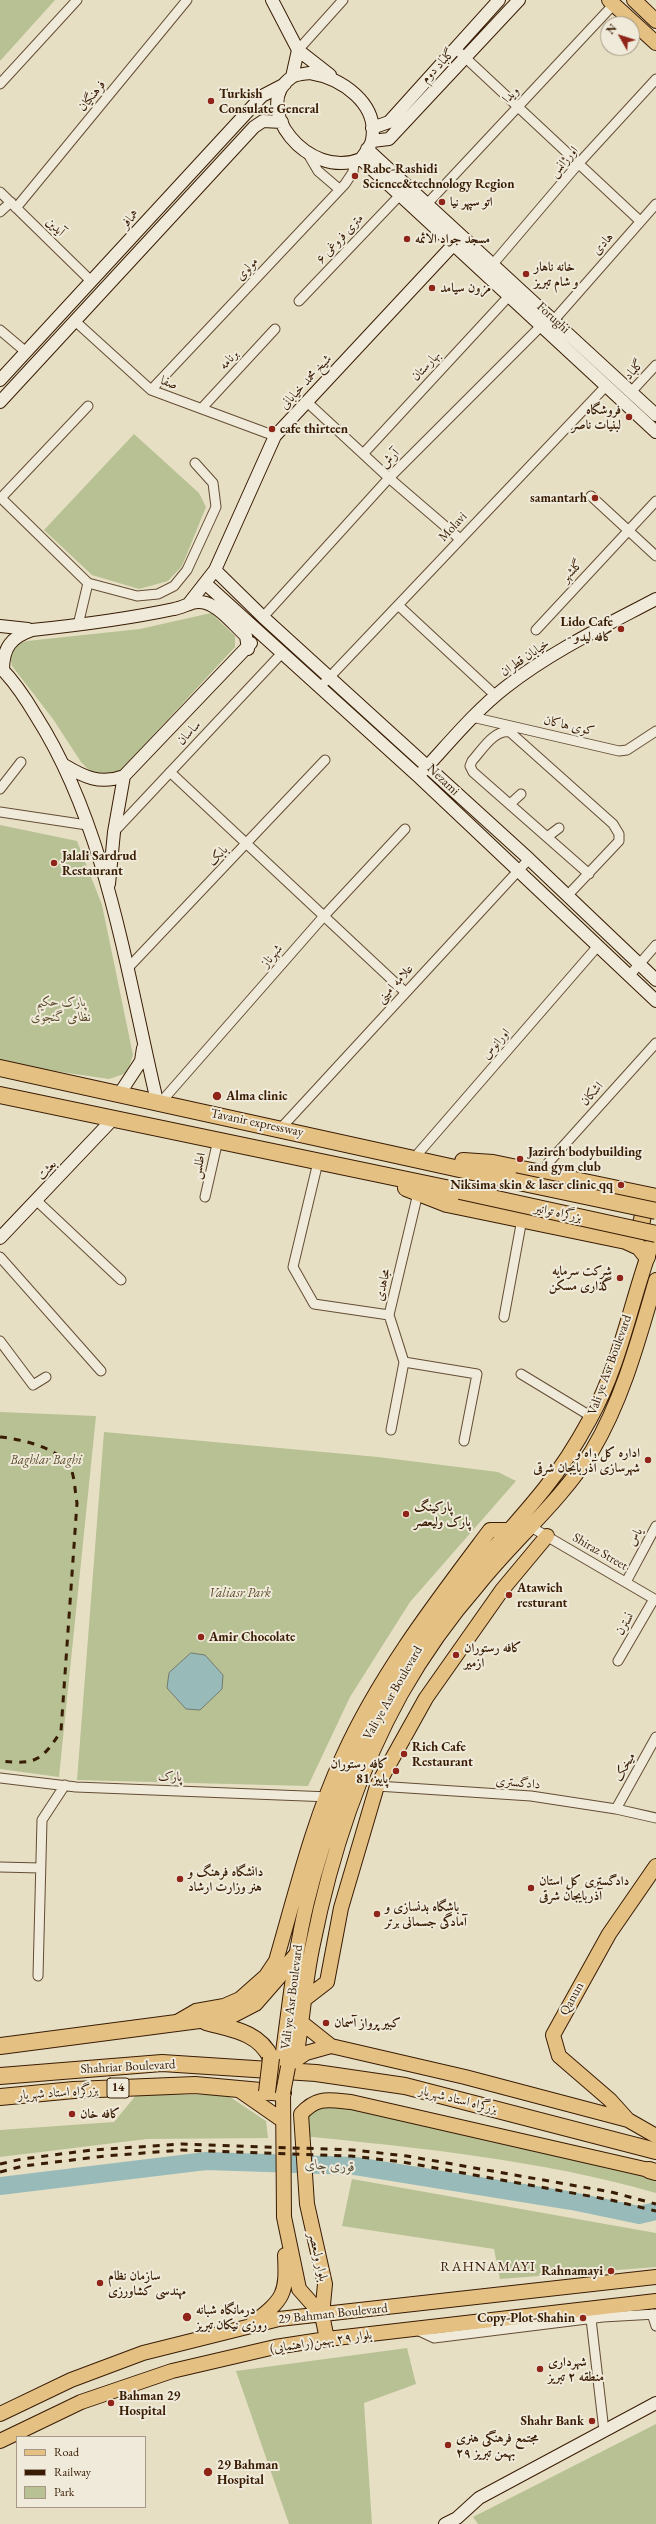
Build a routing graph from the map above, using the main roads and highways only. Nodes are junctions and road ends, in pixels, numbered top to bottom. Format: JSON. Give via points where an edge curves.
{"nodes":[{"id":1,"x":272,"y":0,"type":"edge"},
{"id":2,"x":499,"y":0,"type":"edge"},
{"id":3,"x":634,"y":0,"type":"edge"},
{"id":4,"x":516,"y":1,"type":"edge"},
{"id":5,"x":612,"y":2,"type":"edge"},
{"id":6,"x":655,"y":17,"type":"edge"},
{"id":7,"x":656,"y":43,"type":"edge"},
{"id":8,"x":298,"y":50,"type":"junction"},
{"id":9,"x":333,"y":78,"type":"junction"},
{"id":10,"x":289,"y":80,"type":"junction"},
{"id":11,"x":282,"y":122,"type":"junction"},
{"id":12,"x":372,"y":128,"type":"junction"},
{"id":13,"x":364,"y":153,"type":"junction"},
{"id":14,"x":194,"y":169,"type":"junction"},
{"id":15,"x":206,"y":179,"type":"junction"},
{"id":16,"x":454,"y":244,"type":"junction"},
{"id":17,"x":0,"y":380,"type":"edge"},
{"id":18,"x":0,"y":402,"type":"edge"},
{"id":19,"x":656,"y":415,"type":"edge"},
{"id":20,"x":656,"y":432,"type":"edge"},
{"id":21,"x":215,"y":570,"type":"junction"},
{"id":22,"x":206,"y":584,"type":"junction"},
{"id":23,"x":656,"y":599,"type":"edge"},
{"id":24,"x":190,"y":602,"type":"junction"},
{"id":25,"x":263,"y":617,"type":"junction"},
{"id":26,"x":0,"y":626,"type":"edge"},
{"id":27,"x":32,"y":630,"type":"junction"},
{"id":28,"x":258,"y":631,"type":"junction"},
{"id":29,"x":248,"y":649,"type":"junction"},
{"id":30,"x":1,"y":669,"type":"edge"},
{"id":31,"x":64,"y":765,"type":"junction"},
{"id":32,"x":428,"y":766,"type":"junction"},
{"id":33,"x":124,"y":776,"type":"junction"},
{"id":34,"x":418,"y":776,"type":"junction"},
{"id":35,"x":108,"y":889,"type":"junction"},
{"id":36,"x":600,"y":927,"type":"junction"},
{"id":37,"x":593,"y":943,"type":"junction"},
{"id":38,"x":656,"y":980,"type":"edge"},
{"id":39,"x":656,"y":1001,"type":"edge"},
{"id":40,"x":144,"y":1045,"type":"junction"},
{"id":41,"x":0,"y":1068,"type":"edge"},
{"id":42,"x":120,"y":1093,"type":"junction"},
{"id":43,"x":0,"y":1095,"type":"edge"},
{"id":44,"x":159,"y":1101,"type":"junction"},
{"id":45,"x":113,"y":1119,"type":"junction"},
{"id":46,"x":418,"y":1158,"type":"junction"},
{"id":47,"x":383,"y":1177,"type":"junction"},
{"id":48,"x":514,"y":1181,"type":"joint"},
{"id":49,"x":460,"y":1191,"type":"joint"},
{"id":50,"x":638,"y":1195,"type":"junction"},
{"id":51,"x":656,"y":1197,"type":"edge"},
{"id":52,"x":656,"y":1212,"type":"edge"},
{"id":53,"x":656,"y":1234,"type":"edge"},
{"id":54,"x":0,"y":1238,"type":"edge"},
{"id":55,"x":626,"y":1241,"type":"junction"},
{"id":56,"x":647,"y":1257,"type":"junction"},
{"id":57,"x":656,"y":1280,"type":"edge"},
{"id":58,"x":547,"y":1536,"type":"road end"},
{"id":59,"x":333,"y":1797,"type":"junction"},
{"id":60,"x":656,"y":1866,"type":"edge"},
{"id":61,"x":296,"y":1956,"type":"junction"},
{"id":62,"x":305,"y":1999,"type":"junction"},
{"id":63,"x":202,"y":2020,"type":"junction"},
{"id":64,"x":176,"y":2023,"type":"junction"},
{"id":65,"x":302,"y":2023,"type":"junction"},
{"id":66,"x":0,"y":2046,"type":"edge"},
{"id":67,"x":331,"y":2046,"type":"junction"},
{"id":68,"x":288,"y":2067,"type":"junction"},
{"id":69,"x":0,"y":2076,"type":"edge"},
{"id":70,"x":236,"y":2088,"type":"junction"},
{"id":71,"x":275,"y":2093,"type":"junction"},
{"id":72,"x":0,"y":2097,"type":"edge"},
{"id":73,"x":282,"y":2120,"type":"junction"},
{"id":74,"x":628,"y":2120,"type":"junction"},
{"id":75,"x":656,"y":2136,"type":"edge"},
{"id":76,"x":656,"y":2151,"type":"edge"},
{"id":77,"x":652,"y":2171,"type":"edge"},
{"id":78,"x":284,"y":2217,"type":"junction"},
{"id":79,"x":656,"y":2277,"type":"edge"},
{"id":80,"x":655,"y":2310,"type":"edge"},
{"id":81,"x":322,"y":2315,"type":"junction"},
{"id":82,"x":249,"y":2326,"type":"junction"},
{"id":83,"x":327,"y":2339,"type":"junction"},
{"id":84,"x":656,"y":2404,"type":"edge"},
{"id":85,"x":0,"y":2414,"type":"edge"},
{"id":86,"x":0,"y":2441,"type":"edge"},
{"id":87,"x":445,"y":2524,"type":"edge"}],
"edges":[{"from":1,"to":8,"type":"main road"},
{"from":2,"to":12,"type":"main road","name":"گلباد دوم","via":[[389,122]]},
{"from":3,"to":6,"type":"main road"},
{"from":4,"to":13,"type":"main road","name":"گلباد دوم","via":[[389,139]]},
{"from":5,"to":7,"type":"main road"},
{"from":8,"to":9,"type":"main road"},
{"from":8,"to":10,"type":"main road"},
{"from":9,"to":10,"type":"main road","via":[[310,73]]},
{"from":9,"to":12,"type":"main road","via":[[358,97],[364,105]]},
{"from":10,"to":11,"type":"main road","via":[[278,96],[278,110]]},
{"from":10,"to":14,"type":"main road","name":"همافر","via":[[262,96]]},
{"from":11,"to":13,"type":"main road","via":[[293,141],[308,154],[328,162],[341,164]]},
{"from":11,"to":15,"type":"main road","via":[[264,121],[254,127]]},
{"from":12,"to":13,"type":"main road"},
{"from":13,"to":16,"type":"main road","name":"Forughi","via":[[400,195]]},
{"from":13,"to":19,"type":"main road","name":"Forughi","via":[[427,204]]},
{"from":14,"to":15,"type":"main road"},
{"from":14,"to":17,"type":"main road","name":"همافر"},
{"from":15,"to":18,"type":"main road"},
{"from":16,"to":20,"type":"main road","name":"Forughi"},
{"from":16,"to":21,"type":"main road","name":"شیخ محمد خیابانی","via":[[275,436]]},
{"from":21,"to":22,"type":"main road","name":"شیخ محمد خیابانی"},
{"from":21,"to":25,"type":"main road","name":"Nezami"},
{"from":22,"to":24,"type":"main road","name":"شیخ محمد خیابانی"},
{"from":22,"to":28,"type":"main road","name":"Nezami"},
{"from":23,"to":32,"type":"main road","name":"خیابان قطران","via":[[547,658],[472,717]]},
{"from":24,"to":27,"type":"main road","via":[[178,608],[128,619]]},
{"from":24,"to":29,"type":"main road","via":[[205,603],[214,607],[246,636]]},
{"from":25,"to":28,"type":"main road"},
{"from":25,"to":32,"type":"main road","name":"Nezami"},
{"from":26,"to":27,"type":"main road"},
{"from":27,"to":30,"type":"main road","via":[[18,634],[8,643],[2,656]]},
{"from":28,"to":29,"type":"main road"},
{"from":28,"to":34,"type":"main road","name":"Nezami"},
{"from":29,"to":33,"type":"main road"},
{"from":30,"to":31,"type":"main road","via":[[26,700]]},
{"from":31,"to":33,"type":"main road","via":[[98,781],[114,780]]},
{"from":31,"to":35,"type":"main road"},
{"from":32,"to":34,"type":"main road","name":"خیابان قطران"},
{"from":32,"to":36,"type":"main road","name":"Nezami"},
{"from":33,"to":35,"type":"main road","via":[[114,832]]},
{"from":34,"to":37,"type":"main road","name":"Nezami"},
{"from":35,"to":40,"type":"main road"},
{"from":36,"to":37,"type":"main road"},
{"from":36,"to":38,"type":"main road","name":"Nezami"},
{"from":37,"to":39,"type":"main road","name":"Nezami"},
{"from":40,"to":42,"type":"main road","via":[[141,1061]]},
{"from":40,"to":44,"type":"main road"},
{"from":41,"to":42,"type":"highway","name":"Tavanir expressway"},
{"from":42,"to":44,"type":"highway","name":"Tavanir expressway"},
{"from":43,"to":45,"type":"highway","name":"Tavanir expressway"},
{"from":44,"to":46,"type":"highway","name":"Tavanir expressway"},
{"from":45,"to":47,"type":"highway","name":"Tavanir expressway"},
{"from":45,"to":54,"type":"main road","name":"بعثت"},
{"from":46,"to":48,"type":"highway","name":"Tavanir expressway"},
{"from":46,"to":50,"type":"highway","via":[[493,1162]]},
{"from":47,"to":49,"type":"highway","name":"Tavanir expressway"},
{"from":47,"to":55,"type":"highway","via":[[447,1204]]},
{"from":48,"to":52,"type":"highway","name":"بزرگراه توانیر","bridge":true},
{"from":49,"to":53,"type":"highway","name":"بزرگراه توانیر","bridge":true},
{"from":50,"to":51,"type":"highway"},
{"from":50,"to":55,"type":"highway","via":[[643,1207],[643,1220],[637,1232]]},
{"from":53,"to":56,"type":"main road","name":"Vali ye Asr Boulevard"},
{"from":55,"to":56,"type":"highway","via":[[639,1247]]},
{"from":56,"to":59,"type":"main road","name":"Vali ye Asr Boulevard","via":[[618,1353],[592,1417],[573,1450],[545,1489],[469,1578],[401,1676]]},
{"from":57,"to":62,"type":"main road","name":"Vali ye Asr Boulevard","via":[[632,1358],[606,1425],[591,1453],[531,1527],[469,1596],[401,1694],[357,1793],[326,1885],[312,1946]]},
{"from":58,"to":62,"type":"main road","via":[[502,1590],[426,1698],[377,1786],[341,1908],[327,1982]]},
{"from":59,"to":61,"type":"main road","name":"Vali ye Asr Boulevard"},
{"from":59,"to":64,"type":"main road","via":[[276,1961],[266,1976],[240,1999],[224,2006],[196,2011]]},
{"from":60,"to":74,"type":"main road","name":"Qanun","via":[[609,1934],[553,2035],[559,2056],[610,2100]]},
{"from":61,"to":63,"type":"highway","via":[[255,2003],[230,2016]]},
{"from":61,"to":68,"type":"main road","name":"Vali ye Asr Boulevard","via":[[283,2052]]},
{"from":62,"to":65,"type":"main road","name":"Vali ye Asr Boulevard"},
{"from":63,"to":64,"type":"highway"},
{"from":63,"to":71,"type":"highway","bridge":true,"via":[[255,2038],[266,2047],[271,2058]]},
{"from":64,"to":66,"type":"highway"},
{"from":65,"to":67,"type":"main road"},
{"from":65,"to":68,"type":"main road","name":"Vali ye Asr Boulevard","via":[[298,2052]]},
{"from":67,"to":68,"type":"main road","via":[[306,2053]]},
{"from":67,"to":74,"type":"main road","via":[[465,2077]]},
{"from":68,"to":71,"type":"main road","name":"بلوار ولىعصر","bridge":true},
{"from":69,"to":76,"type":"highway","name":"بزرگراه استاد شهریار","via":[[162,2063],[330,2074],[405,2086]]},
{"from":70,"to":71,"type":"highway","name":"بزرگراه استاد شهریار"},
{"from":70,"to":72,"type":"highway","name":"بزرگراه استاد شهریار","number":"14","via":[[195,2085],[74,2090]]},
{"from":70,"to":73,"type":"main road"},
{"from":71,"to":73,"type":"main road","name":"بلوار ولىعصر"},
{"from":73,"to":78,"type":"main road","name":"بلوار ولىعصر"},
{"from":74,"to":75,"type":"main road"},
{"from":77,"to":81,"type":"main road","name":"بلوار ولىعصر","via":[[351,2102],[324,2099],[310,2104],[301,2114],[307,2204],[325,2284]]},
{"from":78,"to":81,"type":"main road","name":"بلوار ولىعصر","via":[[299,2289]]},
{"from":78,"to":82,"type":"main road","via":[[286,2284],[276,2304]]},
{"from":79,"to":81,"type":"main road","name":"29 Bahman Boulevard"},
{"from":80,"to":83,"type":"main road","name":"بلوار ٢٩ بهمن(راهنمایی)","via":[[415,2329]]},
{"from":81,"to":82,"type":"main road","name":"29 Bahman Boulevard","via":[[279,2319]]},
{"from":81,"to":83,"type":"main road"},
{"from":82,"to":85,"type":"main road","name":"29 Bahman Boulevard","via":[[143,2353],[71,2380]]},
{"from":83,"to":86,"type":"main road","name":"بلوار ٢٩ بهمن(راهنمایی)","via":[[275,2347],[172,2371],[81,2402]]},
{"from":84,"to":87,"type":"main road","via":[[479,2498],[457,2518]]}]}
